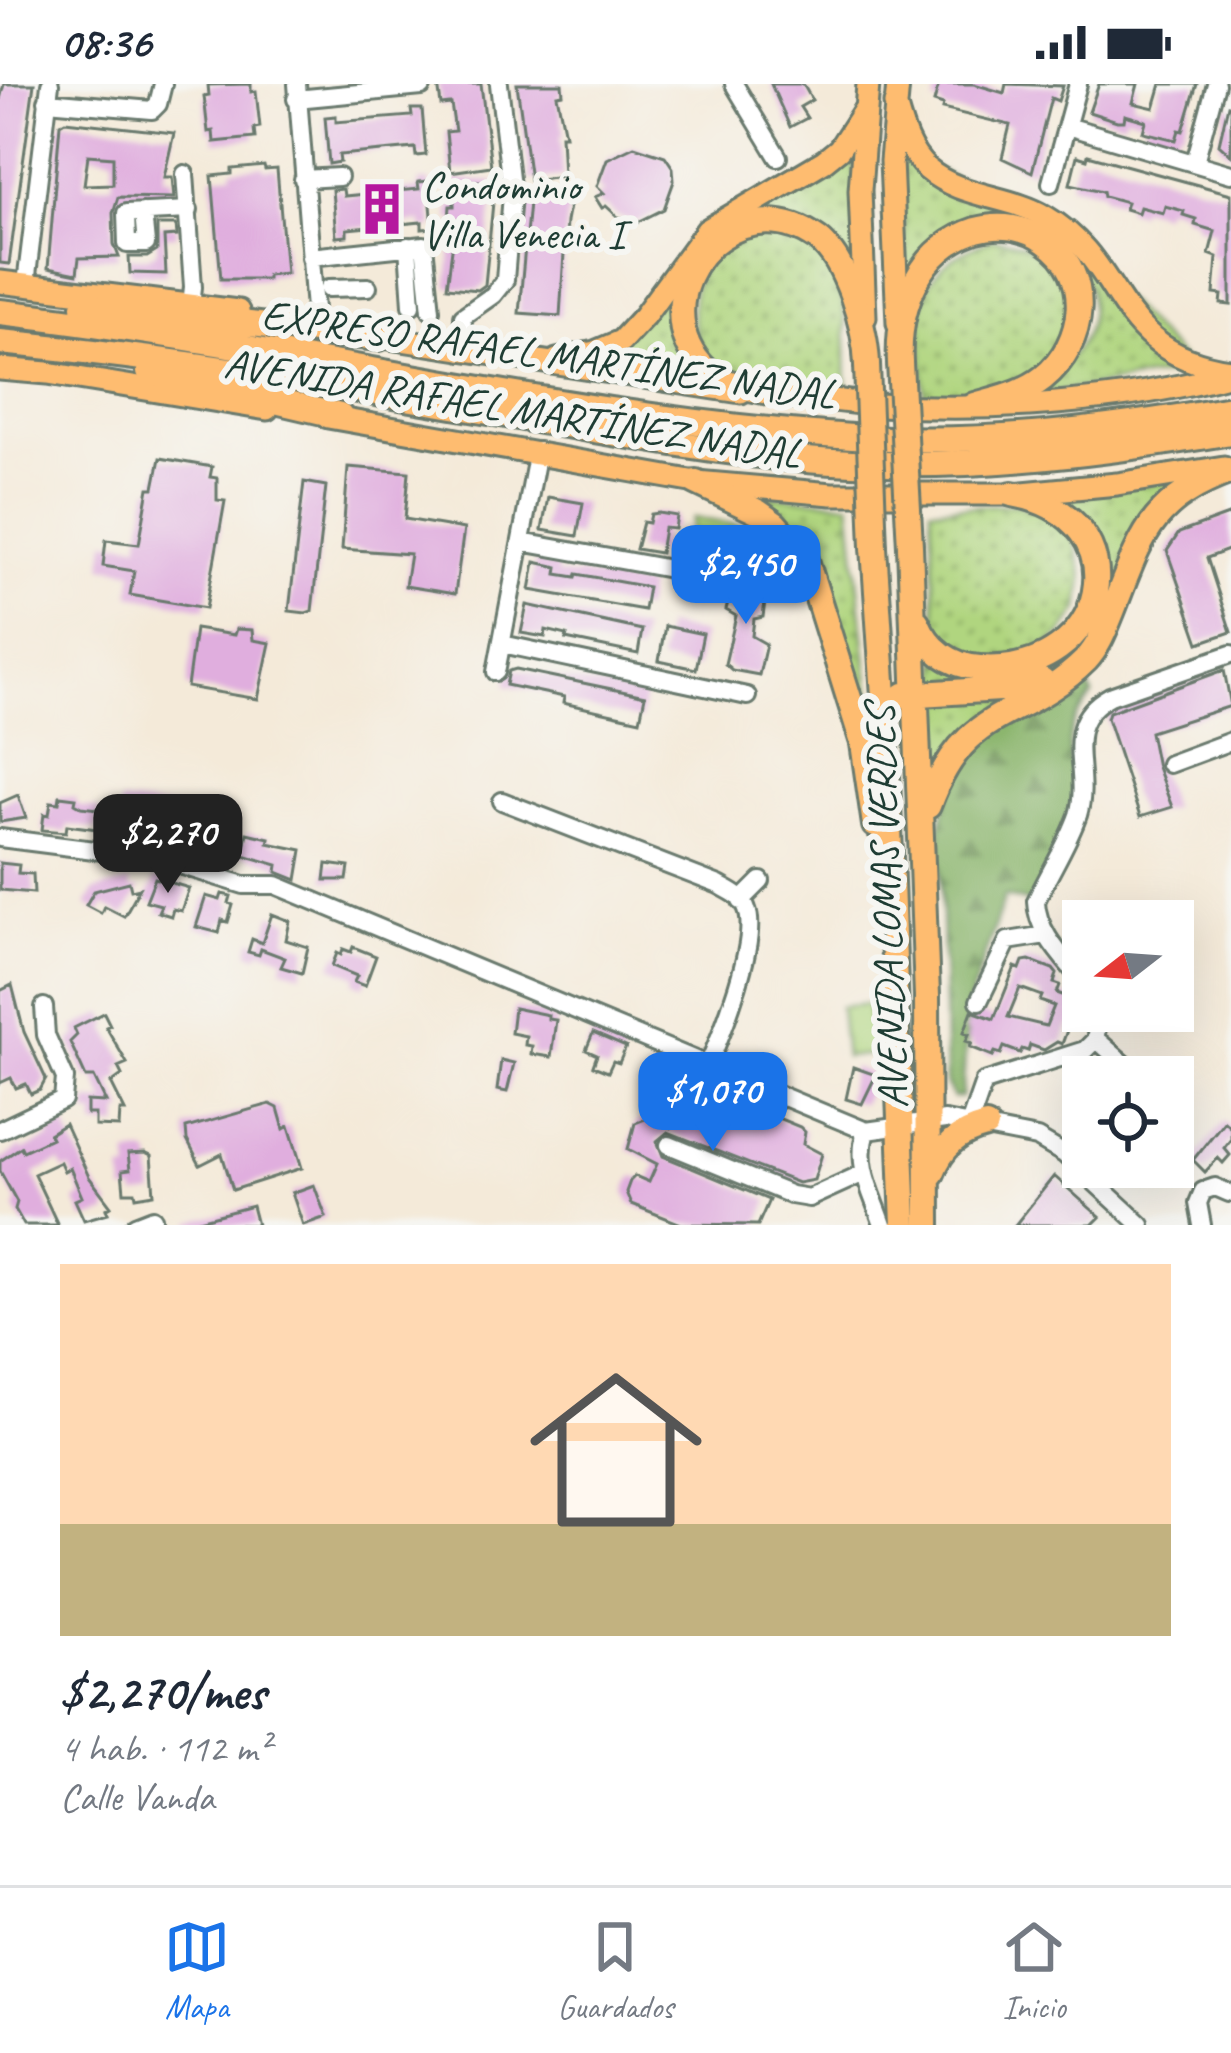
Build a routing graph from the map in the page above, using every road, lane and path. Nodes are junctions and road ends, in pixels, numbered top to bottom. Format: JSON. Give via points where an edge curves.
{"nodes":[{"id":1,"x":163,"y":84,"type":"edge"},
{"id":2,"x":499,"y":84,"type":"edge"},
{"id":3,"x":734,"y":84,"type":"edge"},
{"id":4,"x":868,"y":84,"type":"edge"},
{"id":5,"x":1078,"y":84,"type":"edge"},
{"id":6,"x":1216,"y":84,"type":"edge"},
{"id":7,"x":422,"y":87,"type":"dead end"},
{"id":8,"x":48,"y":92,"type":"edge"},
{"id":9,"x":296,"y":92,"type":"edge"},
{"id":10,"x":897,"y":94,"type":"edge"},
{"id":11,"x":865,"y":109,"type":"junction"},
{"id":12,"x":1067,"y":126,"type":"junction"},
{"id":13,"x":778,"y":157,"type":"dead end"},
{"id":14,"x":1195,"y":162,"type":"junction"},
{"id":15,"x":1231,"y":174,"type":"edge"},
{"id":16,"x":185,"y":175,"type":"dead end"},
{"id":17,"x":339,"y":177,"type":"dead end"},
{"id":18,"x":303,"y":179,"type":"junction"},
{"id":19,"x":1051,"y":183,"type":"dead end"},
{"id":20,"x":189,"y":209,"type":"junction"},
{"id":21,"x":143,"y":212,"type":"dead end"},
{"id":22,"x":408,"y":246,"type":"junction"},
{"id":23,"x":343,"y":254,"type":"junction"},
{"id":24,"x":310,"y":257,"type":"junction"},
{"id":25,"x":0,"y":282,"type":"edge"},
{"id":26,"x":26,"y":284,"type":"junction"},
{"id":27,"x":368,"y":286,"type":"dead end"},
{"id":28,"x":191,"y":305,"type":"junction"},
{"id":29,"x":412,"y":305,"type":"dead end"},
{"id":30,"x":430,"y":310,"type":"dead end"},
{"id":31,"x":0,"y":312,"type":"edge"},
{"id":32,"x":316,"y":322,"type":"junction"},
{"id":33,"x":898,"y":330,"type":"junction"},
{"id":34,"x":380,"y":338,"type":"junction"},
{"id":35,"x":0,"y":342,"type":"edge"},
{"id":36,"x":85,"y":350,"type":"junction"},
{"id":37,"x":461,"y":352,"type":"junction"},
{"id":38,"x":867,"y":358,"type":"junction"},
{"id":39,"x":538,"y":363,"type":"junction"},
{"id":40,"x":0,"y":369,"type":"edge"},
{"id":41,"x":1231,"y":372,"type":"edge"},
{"id":42,"x":791,"y":396,"type":"junction"},
{"id":43,"x":975,"y":405,"type":"junction"},
{"id":44,"x":1231,"y":408,"type":"edge"},
{"id":45,"x":340,"y":416,"type":"junction"},
{"id":46,"x":1231,"y":432,"type":"edge"},
{"id":47,"x":538,"y":451,"type":"junction"},
{"id":48,"x":1231,"y":469,"type":"edge"},
{"id":49,"x":696,"y":482,"type":"junction"},
{"id":50,"x":1012,"y":494,"type":"junction"},
{"id":51,"x":520,"y":542,"type":"junction"},
{"id":52,"x":709,"y":576,"type":"dead end"},
{"id":53,"x":914,"y":615,"type":"junction"},
{"id":54,"x":502,"y":644,"type":"junction"},
{"id":55,"x":1229,"y":662,"type":"edge"},
{"id":56,"x":1073,"y":671,"type":"junction"},
{"id":57,"x":496,"y":672,"type":"dead end"},
{"id":58,"x":919,"y":694,"type":"junction"},
{"id":59,"x":747,"y":696,"type":"dead end"},
{"id":60,"x":884,"y":696,"type":"junction"},
{"id":61,"x":1231,"y":741,"type":"edge"},
{"id":62,"x":1169,"y":764,"type":"dead end"},
{"id":63,"x":502,"y":801,"type":"dead end"},
{"id":64,"x":0,"y":838,"type":"edge"},
{"id":65,"x":922,"y":838,"type":"junction"},
{"id":66,"x":761,"y":881,"type":"dead end"},
{"id":67,"x":892,"y":899,"type":"junction"},
{"id":68,"x":742,"y":901,"type":"junction"},
{"id":69,"x":1046,"y":935,"type":"junction"},
{"id":70,"x":1062,"y":955,"type":"edge"},
{"id":71,"x":980,"y":1001,"type":"dead end"},
{"id":72,"x":44,"y":1007,"type":"dead end"},
{"id":73,"x":1096,"y":1032,"type":"edge"},
{"id":74,"x":1096,"y":1040,"type":"junction"},
{"id":75,"x":1115,"y":1056,"type":"edge"},
{"id":76,"x":708,"y":1065,"type":"junction"},
{"id":77,"x":930,"y":1121,"type":"junction"},
{"id":78,"x":901,"y":1124,"type":"junction"},
{"id":79,"x":978,"y":1124,"type":"junction"},
{"id":80,"x":0,"y":1130,"type":"edge"},
{"id":81,"x":866,"y":1131,"type":"junction"},
{"id":82,"x":669,"y":1145,"type":"dead end"},
{"id":83,"x":867,"y":1180,"type":"junction"},
{"id":84,"x":928,"y":1186,"type":"junction"},
{"id":85,"x":1228,"y":1192,"type":"edge"},
{"id":86,"x":1123,"y":1221,"type":"edge"},
{"id":87,"x":883,"y":1225,"type":"edge"},
{"id":88,"x":904,"y":1225,"type":"edge"},
{"id":89,"x":928,"y":1225,"type":"edge"},
{"id":90,"x":1202,"y":1225,"type":"edge"}],
"edges":[{"from":1,"to":8,"type":"street","via":[[152,110]]},
{"from":2,"to":37,"type":"street","via":[[512,195],[505,280],[467,317]]},
{"from":3,"to":13,"type":"street"},
{"from":4,"to":11,"type":"main road","name":"AVENIDA LOMAS VERDES"},
{"from":5,"to":12,"type":"street"},
{"from":6,"to":14,"type":"street"},
{"from":7,"to":9,"type":"street"},
{"from":8,"to":26,"type":"street"},
{"from":9,"to":18,"type":"street"},
{"from":10,"to":33,"type":"main road","name":"AVENIDA LOMAS VERDES","via":[[891,161]]},
{"from":10,"to":41,"type":"main road","via":[[903,135],[931,172],[1046,217],[1074,238],[1150,338],[1180,358]]},
{"from":11,"to":38,"type":"main road","name":"AVENIDA LOMAS VERDES"},
{"from":11,"to":39,"type":"main road","via":[[824,161],[706,230],[630,334],[595,352]]},
{"from":12,"to":14,"type":"street"},
{"from":12,"to":19,"type":"street"},
{"from":14,"to":15,"type":"street"},
{"from":16,"to":20,"type":"street"},
{"from":17,"to":18,"type":"street"},
{"from":18,"to":24,"type":"street"},
{"from":20,"to":21,"type":"street"},
{"from":20,"to":28,"type":"street"},
{"from":22,"to":23,"type":"street"},
{"from":22,"to":29,"type":"street"},
{"from":22,"to":30,"type":"street","via":[[424,245]]},
{"from":23,"to":24,"type":"street"},
{"from":23,"to":27,"type":"street","via":[[338,288]]},
{"from":24,"to":32,"type":"street"},
{"from":25,"to":26,"type":"main road","name":"AVENIDA RAFAEL MARTÍNEZ NADAL"},
{"from":26,"to":28,"type":"main road","name":"AVENIDA RAFAEL MARTÍNEZ NADAL"},
{"from":28,"to":32,"type":"main road","name":"AVENIDA RAFAEL MARTÍNEZ NADAL"},
{"from":31,"to":34,"type":"highway","via":[[77,305]]},
{"from":31,"to":44,"type":"highway","name":"EXPRESO RAFAEL MARTÍNEZ NADAL","via":[[670,418],[854,437],[1050,433]]},
{"from":32,"to":34,"type":"main road","name":"AVENIDA RAFAEL MARTÍNEZ NADAL"},
{"from":33,"to":43,"type":"highway","via":[[924,264],[952,240],[998,226],[1059,252],[1080,297],[1070,344],[1043,378]]},
{"from":33,"to":53,"type":"highway","name":"AVENIDA LOMAS VERDES","bridge":true},
{"from":34,"to":37,"type":"main road","name":"AVENIDA RAFAEL MARTÍNEZ NADAL"},
{"from":35,"to":36,"type":"highway","name":"EXPRESO RAFAEL MARTÍNEZ NADAL"},
{"from":36,"to":45,"type":"highway"},
{"from":36,"to":46,"type":"highway","name":"EXPRESO RAFAEL MARTÍNEZ NADAL","via":[[675,444],[854,464],[1107,453]]},
{"from":37,"to":39,"type":"main road","name":"AVENIDA RAFAEL MARTÍNEZ NADAL"},
{"from":38,"to":42,"type":"highway","via":[[845,276],[820,240],[776,223],[718,238],[690,268],[682,294],[690,350],[721,380]]},
{"from":38,"to":60,"type":"highway","name":"AVENIDA LOMAS VERDES","bridge":true},
{"from":39,"to":42,"type":"main road","name":"AVENIDA RAFAEL MARTÍNEZ NADAL"},
{"from":40,"to":45,"type":"main road","name":"AVENIDA RAFAEL MARTÍNEZ NADAL"},
{"from":41,"to":43,"type":"main road","name":"AVENIDA RAFAEL MARTÍNEZ NADAL","via":[[1123,393]]},
{"from":42,"to":43,"type":"main road","name":"AVENIDA RAFAEL MARTÍNEZ NADAL"},
{"from":45,"to":47,"type":"main road","name":"AVENIDA RAFAEL MARTÍNEZ NADAL"},
{"from":47,"to":49,"type":"main road","name":"AVENIDA RAFAEL MARTÍNEZ NADAL"},
{"from":47,"to":51,"type":"street"},
{"from":48,"to":50,"type":"main road","name":"AVENIDA RAFAEL MARTÍNEZ NADAL"},
{"from":48,"to":56,"type":"highway","via":[[1193,485],[1158,514],[1097,647]]},
{"from":49,"to":50,"type":"main road","name":"AVENIDA RAFAEL MARTÍNEZ NADAL","via":[[832,494]]},
{"from":49,"to":67,"type":"highway","via":[[775,524],[812,572],[863,743]]},
{"from":50,"to":53,"type":"highway","via":[[1056,506],[1088,542],[1096,580],[1080,628],[1060,650],[1030,664],[973,668],[936,650]]},
{"from":51,"to":52,"type":"street"},
{"from":51,"to":54,"type":"street"},
{"from":53,"to":58,"type":"highway","name":"AVENIDA LOMAS VERDES"},
{"from":54,"to":57,"type":"street"},
{"from":54,"to":59,"type":"street"},
{"from":55,"to":69,"type":"street","via":[[1110,695],[1084,717],[1077,817],[1036,901]]},
{"from":56,"to":58,"type":"highway","via":[[1016,688]]},
{"from":56,"to":65,"type":"highway","via":[[964,741],[938,778]]},
{"from":58,"to":60,"type":"highway"},
{"from":58,"to":65,"type":"highway","name":"AVENIDA LOMAS VERDES"},
{"from":60,"to":67,"type":"highway","name":"AVENIDA LOMAS VERDES"},
{"from":61,"to":62,"type":"street"},
{"from":63,"to":68,"type":"street"},
{"from":64,"to":76,"type":"street","via":[[157,858],[244,885],[276,885]]},
{"from":65,"to":77,"type":"highway","name":"AVENIDA LOMAS VERDES"},
{"from":66,"to":68,"type":"street"},
{"from":67,"to":78,"type":"highway","name":"AVENIDA LOMAS VERDES"},
{"from":68,"to":76,"type":"street","via":[[749,938]]},
{"from":69,"to":70,"type":"street"},
{"from":69,"to":71,"type":"street","via":[[1008,940]]},
{"from":72,"to":80,"type":"street","via":[[46,1035],[65,1078],[63,1100]]},
{"from":73,"to":74,"type":"street"},
{"from":74,"to":75,"type":"street"},
{"from":74,"to":79,"type":"street","via":[[984,1082]]},
{"from":76,"to":81,"type":"street"},
{"from":77,"to":78,"type":"street"},
{"from":77,"to":79,"type":"street"},
{"from":77,"to":84,"type":"highway","name":"AVENIDA LOMAS VERDES"},
{"from":78,"to":81,"type":"street"},
{"from":78,"to":88,"type":"highway","name":"AVENIDA LOMAS VERDES"},
{"from":79,"to":84,"type":"highway","via":[[943,1150]]},
{"from":79,"to":86,"type":"street","via":[[1050,1143]]},
{"from":81,"to":83,"type":"street","via":[[860,1151]]},
{"from":82,"to":83,"type":"street","via":[[791,1195],[809,1198],[843,1180]]},
{"from":83,"to":87,"type":"street"},
{"from":84,"to":89,"type":"highway","name":"AVENIDA LOMAS VERDES"},
{"from":85,"to":90,"type":"street","via":[[1203,1191]]}]}
